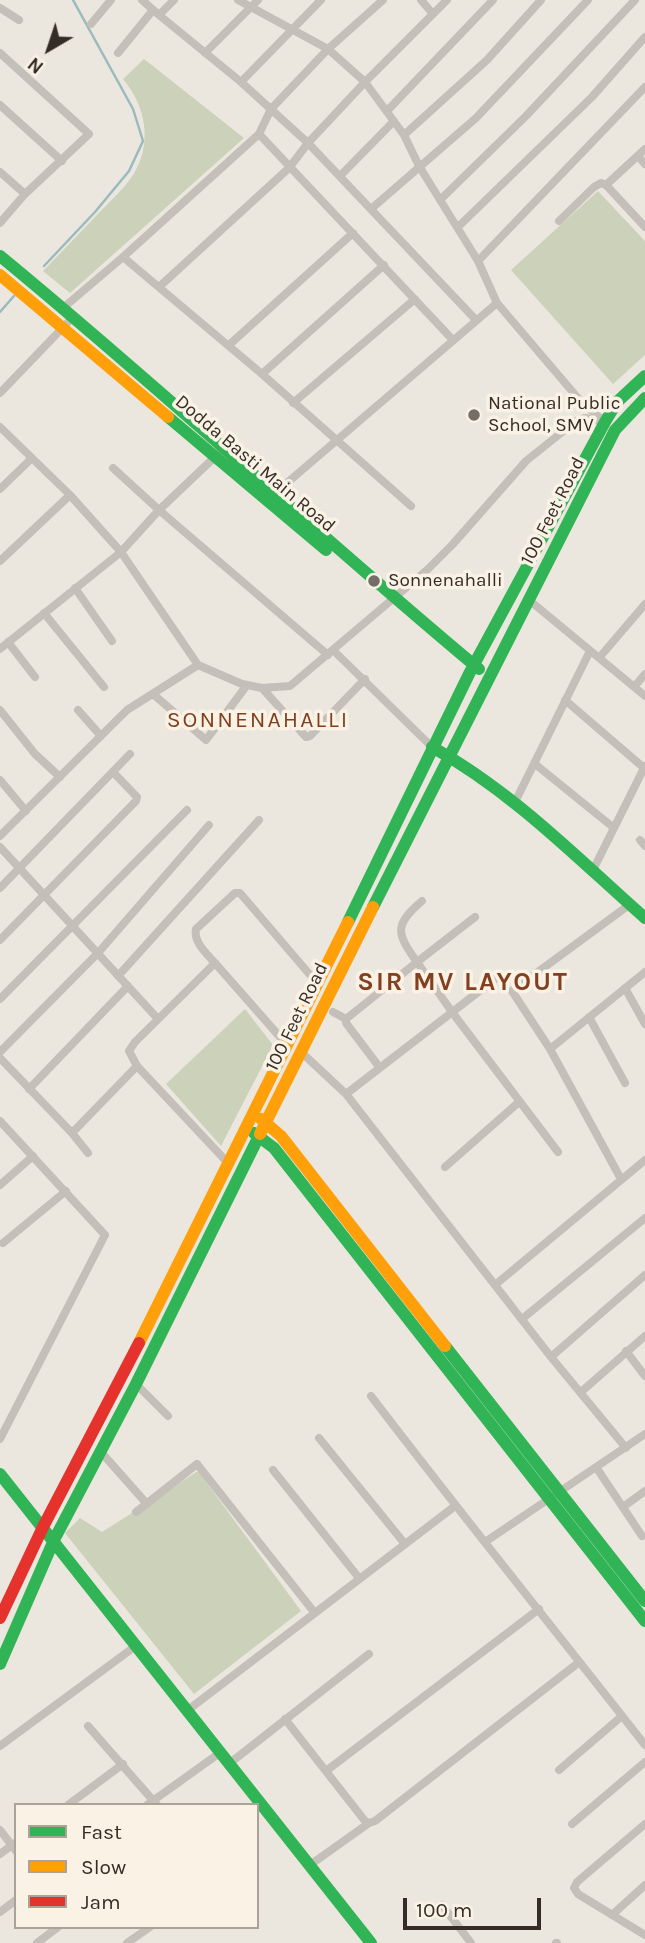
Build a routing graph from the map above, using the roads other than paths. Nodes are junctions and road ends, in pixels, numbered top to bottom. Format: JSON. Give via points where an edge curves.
{"nodes":[{"id":1,"x":111,"y":0,"type":"edge"},
{"id":2,"x":142,"y":0,"type":"edge"},
{"id":3,"x":174,"y":0,"type":"edge"},
{"id":4,"x":238,"y":0,"type":"edge"},
{"id":5,"x":321,"y":0,"type":"edge"},
{"id":6,"x":383,"y":0,"type":"edge"},
{"id":7,"x":421,"y":0,"type":"edge"},
{"id":8,"x":447,"y":0,"type":"edge"},
{"id":9,"x":493,"y":0,"type":"edge"},
{"id":10,"x":541,"y":0,"type":"edge"},
{"id":11,"x":587,"y":0,"type":"edge"},
{"id":12,"x":635,"y":0,"type":"edge"},
{"id":13,"x":255,"y":3,"type":"edge"},
{"id":14,"x":0,"y":8,"type":"edge"},
{"id":15,"x":156,"y":13,"type":"junction"},
{"id":16,"x":433,"y":14,"type":"junction"},
{"id":17,"x":19,"y":20,"type":"dead end"},
{"id":18,"x":91,"y":24,"type":"dead end"},
{"id":19,"x":292,"y":28,"type":"junction"},
{"id":20,"x":645,"y":37,"type":"edge"},
{"id":21,"x":328,"y":49,"type":"junction"},
{"id":22,"x":0,"y":53,"type":"edge"},
{"id":23,"x":118,"y":53,"type":"dead end"},
{"id":24,"x":205,"y":53,"type":"junction"},
{"id":25,"x":242,"y":82,"type":"junction"},
{"id":26,"x":365,"y":82,"type":"junction"},
{"id":27,"x":645,"y":87,"type":"edge"},
{"id":28,"x":0,"y":106,"type":"edge"},
{"id":29,"x":271,"y":109,"type":"junction"},
{"id":30,"x":387,"y":111,"type":"junction"},
{"id":31,"x":394,"y":121,"type":"junction"},
{"id":32,"x":259,"y":134,"type":"junction"},
{"id":33,"x":404,"y":135,"type":"junction"},
{"id":34,"x":308,"y":143,"type":"junction"},
{"id":35,"x":645,"y":149,"type":"edge"},
{"id":36,"x":638,"y":156,"type":"junction"},
{"id":37,"x":62,"y":161,"type":"junction"},
{"id":38,"x":645,"y":164,"type":"edge"},
{"id":39,"x":419,"y":166,"type":"junction"},
{"id":40,"x":289,"y":168,"type":"junction"},
{"id":41,"x":0,"y":172,"type":"edge"},
{"id":42,"x":340,"y":176,"type":"junction"},
{"id":43,"x":606,"y":185,"type":"junction"},
{"id":44,"x":25,"y":194,"type":"junction"},
{"id":45,"x":440,"y":200,"type":"junction"},
{"id":46,"x":371,"y":209,"type":"junction"},
{"id":47,"x":559,"y":221,"type":"dead end"},
{"id":48,"x":0,"y":223,"type":"edge"},
{"id":49,"x":458,"y":227,"type":"junction"},
{"id":50,"x":645,"y":228,"type":"edge"},
{"id":51,"x":353,"y":233,"type":"junction"},
{"id":52,"x":0,"y":256,"type":"edge"},
{"id":53,"x":123,"y":257,"type":"junction"},
{"id":54,"x":478,"y":261,"type":"junction"},
{"id":55,"x":384,"y":265,"type":"junction"},
{"id":56,"x":0,"y":275,"type":"edge"},
{"id":57,"x":159,"y":286,"type":"junction"},
{"id":58,"x":415,"y":299,"type":"junction"},
{"id":59,"x":497,"y":303,"type":"junction"},
{"id":60,"x":68,"y":313,"type":"junction"},
{"id":61,"x":476,"y":320,"type":"junction"},
{"id":62,"x":64,"y":328,"type":"junction"},
{"id":63,"x":452,"y":339,"type":"junction"},
{"id":64,"x":229,"y":345,"type":"junction"},
{"id":65,"x":262,"y":374,"type":"junction"},
{"id":66,"x":645,"y":376,"type":"edge"},
{"id":67,"x":0,"y":393,"type":"edge"},
{"id":68,"x":645,"y":398,"type":"edge"},
{"id":69,"x":293,"y":403,"type":"junction"},
{"id":70,"x":610,"y":426,"type":"junction"},
{"id":71,"x":0,"y":427,"type":"edge"},
{"id":72,"x":335,"y":441,"type":"junction"},
{"id":73,"x":220,"y":453,"type":"junction"},
{"id":74,"x":32,"y":458,"type":"junction"},
{"id":75,"x":113,"y":468,"type":"dead end"},
{"id":76,"x":0,"y":489,"type":"edge"},
{"id":77,"x":274,"y":494,"type":"junction"},
{"id":78,"x":70,"y":495,"type":"junction"},
{"id":79,"x":411,"y":506,"type":"dead end"},
{"id":80,"x":159,"y":510,"type":"junction"},
{"id":81,"x":121,"y":552,"type":"junction"},
{"id":82,"x":0,"y":561,"type":"edge"},
{"id":83,"x":75,"y":588,"type":"junction"},
{"id":84,"x":529,"y":600,"type":"junction"},
{"id":85,"x":391,"y":601,"type":"junction"},
{"id":86,"x":645,"y":604,"type":"edge"},
{"id":87,"x":44,"y":613,"type":"junction"},
{"id":88,"x":112,"y":640,"type":"dead end"},
{"id":89,"x":8,"y":642,"type":"junction"},
{"id":90,"x":0,"y":649,"type":"edge"},
{"id":91,"x":590,"y":651,"type":"junction"},
{"id":92,"x":331,"y":653,"type":"junction"},
{"id":93,"x":599,"y":658,"type":"junction"},
{"id":94,"x":198,"y":665,"type":"junction"},
{"id":95,"x":472,"y":669,"type":"junction"},
{"id":96,"x":645,"y":674,"type":"edge"},
{"id":97,"x":35,"y":677,"type":"dead end"},
{"id":98,"x":365,"y":679,"type":"junction"},
{"id":99,"x":487,"y":679,"type":"junction"},
{"id":100,"x":247,"y":685,"type":"junction"},
{"id":101,"x":634,"y":687,"type":"junction"},
{"id":102,"x":104,"y":688,"type":"dead end"},
{"id":103,"x":262,"y":688,"type":"junction"},
{"id":104,"x":153,"y":694,"type":"junction"},
{"id":105,"x":645,"y":696,"type":"edge"},
{"id":106,"x":565,"y":700,"type":"junction"},
{"id":107,"x":0,"y":710,"type":"edge"},
{"id":108,"x":78,"y":710,"type":"dead end"},
{"id":109,"x":100,"y":736,"type":"junction"},
{"id":110,"x":432,"y":747,"type":"junction"},
{"id":111,"x":130,"y":754,"type":"dead end"},
{"id":112,"x":450,"y":756,"type":"junction"},
{"id":113,"x":535,"y":764,"type":"junction"},
{"id":114,"x":645,"y":767,"type":"edge"},
{"id":115,"x":113,"y":772,"type":"junction"},
{"id":116,"x":60,"y":777,"type":"junction"},
{"id":117,"x":0,"y":780,"type":"edge"},
{"id":118,"x":515,"y":802,"type":"junction"},
{"id":119,"x":26,"y":810,"type":"junction"},
{"id":120,"x":187,"y":810,"type":"dead end"},
{"id":121,"x":259,"y":820,"type":"dead end"},
{"id":122,"x":209,"y":825,"type":"dead end"},
{"id":123,"x":614,"y":828,"type":"junction"},
{"id":124,"x":0,"y":836,"type":"edge"},
{"id":125,"x":0,"y":847,"type":"edge"},
{"id":126,"x":20,"y":869,"type":"junction"},
{"id":127,"x":592,"y":872,"type":"junction"},
{"id":128,"x":0,"y":888,"type":"edge"},
{"id":129,"x":44,"y":896,"type":"junction"},
{"id":130,"x":422,"y":901,"type":"dead end"},
{"id":131,"x":629,"y":905,"type":"junction"},
{"id":132,"x":475,"y":917,"type":"dead end"},
{"id":133,"x":645,"y":918,"type":"edge"},
{"id":134,"x":73,"y":926,"type":"junction"},
{"id":135,"x":0,"y":940,"type":"edge"},
{"id":136,"x":98,"y":953,"type":"junction"},
{"id":137,"x":417,"y":962,"type":"junction"},
{"id":138,"x":215,"y":963,"type":"junction"},
{"id":139,"x":645,"y":972,"type":"edge"},
{"id":140,"x":118,"y":975,"type":"junction"},
{"id":141,"x":499,"y":976,"type":"dead end"},
{"id":142,"x":317,"y":983,"type":"junction"},
{"id":143,"x":128,"y":986,"type":"junction"},
{"id":144,"x":625,"y":988,"type":"junction"},
{"id":145,"x":0,"y":999,"type":"edge"},
{"id":146,"x":333,"y":1012,"type":"dead end"},
{"id":147,"x":452,"y":1012,"type":"junction"},
{"id":148,"x":589,"y":1017,"type":"junction"},
{"id":149,"x":158,"y":1019,"type":"junction"},
{"id":150,"x":346,"y":1019,"type":"junction"},
{"id":151,"x":645,"y":1024,"type":"edge"},
{"id":152,"x":286,"y":1045,"type":"junction"},
{"id":153,"x":550,"y":1049,"type":"junction"},
{"id":154,"x":0,"y":1052,"type":"edge"},
{"id":155,"x":301,"y":1052,"type":"junction"},
{"id":156,"x":0,"y":1058,"type":"edge"},
{"id":157,"x":137,"y":1066,"type":"junction"},
{"id":158,"x":380,"y":1068,"type":"junction"},
{"id":159,"x":625,"y":1083,"type":"dead end"},
{"id":160,"x":29,"y":1089,"type":"junction"},
{"id":161,"x":346,"y":1094,"type":"junction"},
{"id":162,"x":519,"y":1102,"type":"junction"},
{"id":163,"x":252,"y":1113,"type":"junction"},
{"id":164,"x":0,"y":1121,"type":"edge"},
{"id":165,"x":266,"y":1122,"type":"junction"},
{"id":166,"x":244,"y":1127,"type":"junction"},
{"id":167,"x":72,"y":1133,"type":"junction"},
{"id":168,"x":260,"y":1136,"type":"junction"},
{"id":169,"x":558,"y":1152,"type":"dead end"},
{"id":170,"x":88,"y":1153,"type":"dead end"},
{"id":171,"x":33,"y":1156,"type":"junction"},
{"id":172,"x":645,"y":1160,"type":"edge"},
{"id":173,"x":227,"y":1162,"type":"junction"},
{"id":174,"x":445,"y":1167,"type":"dead end"},
{"id":175,"x":621,"y":1180,"type":"junction"},
{"id":176,"x":0,"y":1185,"type":"edge"},
{"id":177,"x":65,"y":1191,"type":"junction"},
{"id":178,"x":645,"y":1218,"type":"edge"},
{"id":179,"x":3,"y":1243,"type":"dead end"},
{"id":180,"x":645,"y":1275,"type":"edge"},
{"id":181,"x":495,"y":1285,"type":"junction"},
{"id":182,"x":522,"y":1319,"type":"junction"},
{"id":183,"x":645,"y":1336,"type":"edge"},
{"id":184,"x":626,"y":1351,"type":"junction"},
{"id":185,"x":551,"y":1357,"type":"junction"},
{"id":186,"x":645,"y":1376,"type":"edge"},
{"id":187,"x":136,"y":1384,"type":"junction"},
{"id":188,"x":581,"y":1392,"type":"junction"},
{"id":189,"x":371,"y":1396,"type":"dead end"},
{"id":190,"x":168,"y":1416,"type":"dead end"},
{"id":191,"x":645,"y":1434,"type":"edge"},
{"id":192,"x":319,"y":1438,"type":"dead end"},
{"id":193,"x":0,"y":1439,"type":"edge"},
{"id":194,"x":626,"y":1448,"type":"junction"},
{"id":195,"x":101,"y":1452,"type":"junction"},
{"id":196,"x":596,"y":1467,"type":"junction"},
{"id":197,"x":273,"y":1470,"type":"dead end"},
{"id":198,"x":0,"y":1474,"type":"edge"},
{"id":199,"x":645,"y":1490,"type":"edge"},
{"id":200,"x":553,"y":1495,"type":"junction"},
{"id":201,"x":146,"y":1504,"type":"junction"},
{"id":202,"x":455,"y":1506,"type":"junction"},
{"id":203,"x":623,"y":1507,"type":"junction"},
{"id":204,"x":136,"y":1512,"type":"dead end"},
{"id":205,"x":43,"y":1527,"type":"junction"},
{"id":206,"x":642,"y":1536,"type":"dead end"},
{"id":207,"x":54,"y":1540,"type":"junction"},
{"id":208,"x":485,"y":1542,"type":"junction"},
{"id":209,"x":405,"y":1544,"type":"junction"},
{"id":210,"x":359,"y":1578,"type":"junction"},
{"id":211,"x":645,"y":1601,"type":"edge"},
{"id":212,"x":539,"y":1609,"type":"junction"},
{"id":213,"x":314,"y":1612,"type":"junction"},
{"id":214,"x":0,"y":1619,"type":"edge"},
{"id":215,"x":645,"y":1621,"type":"edge"},
{"id":216,"x":137,"y":1645,"type":"junction"},
{"id":217,"x":369,"y":1654,"type":"dead end"},
{"id":218,"x":578,"y":1663,"type":"junction"},
{"id":219,"x":0,"y":1664,"type":"edge"},
{"id":220,"x":188,"y":1710,"type":"junction"},
{"id":221,"x":622,"y":1716,"type":"junction"},
{"id":222,"x":285,"y":1719,"type":"junction"},
{"id":223,"x":88,"y":1726,"type":"dead end"},
{"id":224,"x":645,"y":1745,"type":"edge"},
{"id":225,"x":0,"y":1746,"type":"edge"},
{"id":226,"x":221,"y":1752,"type":"junction"},
{"id":227,"x":645,"y":1762,"type":"edge"},
{"id":228,"x":230,"y":1763,"type":"junction"},
{"id":229,"x":123,"y":1764,"type":"junction"},
{"id":230,"x":559,"y":1770,"type":"dead end"},
{"id":231,"x":326,"y":1772,"type":"junction"},
{"id":232,"x":71,"y":1803,"type":"edge"},
{"id":233,"x":153,"y":1803,"type":"edge"},
{"id":234,"x":369,"y":1823,"type":"junction"},
{"id":235,"x":572,"y":1824,"type":"dead end"},
{"id":236,"x":645,"y":1824,"type":"edge"},
{"id":237,"x":0,"y":1830,"type":"edge"},
{"id":238,"x":14,"y":1846,"type":"edge"},
{"id":239,"x":0,"y":1854,"type":"edge"},
{"id":240,"x":310,"y":1865,"type":"junction"},
{"id":241,"x":645,"y":1885,"type":"edge"},
{"id":242,"x":442,"y":1905,"type":"dead end"},
{"id":243,"x":612,"y":1915,"type":"junction"},
{"id":244,"x":55,"y":1929,"type":"edge"},
{"id":245,"x":147,"y":1929,"type":"edge"},
{"id":246,"x":645,"y":1935,"type":"edge"},
{"id":247,"x":37,"y":1943,"type":"edge"},
{"id":248,"x":127,"y":1943,"type":"edge"},
{"id":249,"x":371,"y":1943,"type":"edge"},
{"id":250,"x":471,"y":1943,"type":"edge"}],
"edges":[{"from":1,"to":18,"type":"street"},
{"from":2,"to":15,"type":"street"},
{"from":3,"to":15,"type":"street"},
{"from":4,"to":13,"type":"street"},
{"from":5,"to":19,"type":"street"},
{"from":6,"to":21,"type":"street"},
{"from":7,"to":16,"type":"street"},
{"from":8,"to":16,"type":"street"},
{"from":9,"to":30,"type":"street"},
{"from":10,"to":33,"type":"street","via":[[487,61]]},
{"from":11,"to":39,"type":"street","via":[[476,118]]},
{"from":12,"to":45,"type":"street"},
{"from":13,"to":19,"type":"street"},
{"from":13,"to":24,"type":"street"},
{"from":14,"to":17,"type":"street"},
{"from":15,"to":23,"type":"street"},
{"from":15,"to":24,"type":"street"},
{"from":16,"to":26,"type":"street"},
{"from":19,"to":21,"type":"street"},
{"from":19,"to":25,"type":"street"},
{"from":20,"to":49,"type":"street","via":[[592,97]]},
{"from":21,"to":26,"type":"street"},
{"from":21,"to":29,"type":"street"},
{"from":22,"to":37,"type":"street","via":[[89,134]]},
{"from":24,"to":25,"type":"street"},
{"from":25,"to":29,"type":"street"},
{"from":26,"to":30,"type":"street"},
{"from":26,"to":34,"type":"street"},
{"from":27,"to":54,"type":"street"},
{"from":28,"to":37,"type":"street"},
{"from":29,"to":32,"type":"street"},
{"from":29,"to":34,"type":"street"},
{"from":30,"to":31,"type":"street"},
{"from":31,"to":33,"type":"street"},
{"from":31,"to":42,"type":"street"},
{"from":32,"to":40,"type":"street"},
{"from":32,"to":53,"type":"street"},
{"from":33,"to":39,"type":"street"},
{"from":34,"to":40,"type":"street"},
{"from":34,"to":42,"type":"street"},
{"from":35,"to":36,"type":"street"},
{"from":36,"to":38,"type":"street"},
{"from":36,"to":43,"type":"street"},
{"from":37,"to":44,"type":"street"},
{"from":39,"to":45,"type":"street"},
{"from":39,"to":46,"type":"street"},
{"from":40,"to":51,"type":"street"},
{"from":40,"to":57,"type":"street"},
{"from":41,"to":44,"type":"street"},
{"from":42,"to":46,"type":"street"},
{"from":43,"to":47,"type":"street","via":[[597,185]]},
{"from":43,"to":50,"type":"street"},
{"from":44,"to":48,"type":"street"},
{"from":45,"to":49,"type":"street"},
{"from":46,"to":61,"type":"street"},
{"from":49,"to":54,"type":"street"},
{"from":51,"to":55,"type":"street"},
{"from":51,"to":64,"type":"street"},
{"from":52,"to":60,"type":"street","name":"Dodda Basti Main Road"},
{"from":53,"to":57,"type":"street"},
{"from":53,"to":60,"type":"street"},
{"from":54,"to":59,"type":"street"},
{"from":55,"to":58,"type":"street"},
{"from":55,"to":65,"type":"street"},
{"from":56,"to":62,"type":"street","name":"Dodda Basti Main Road"},
{"from":57,"to":64,"type":"street"},
{"from":58,"to":63,"type":"street"},
{"from":58,"to":69,"type":"street"},
{"from":59,"to":61,"type":"street"},
{"from":59,"to":70,"type":"street","via":[[583,404]]},
{"from":60,"to":62,"type":"street"},
{"from":60,"to":73,"type":"street","name":"Dodda Basti Main Road"},
{"from":61,"to":63,"type":"street"},
{"from":62,"to":67,"type":"street"},
{"from":62,"to":73,"type":"street","name":"Dodda Basti Main Road"},
{"from":63,"to":72,"type":"street"},
{"from":64,"to":65,"type":"street"},
{"from":65,"to":69,"type":"street"},
{"from":66,"to":70,"type":"street","name":"100 Feet Road","via":[[617,402]]},
{"from":68,"to":70,"type":"street","name":"100 Feet Road"},
{"from":69,"to":72,"type":"street"},
{"from":70,"to":84,"type":"street","name":"100 Feet Road"},
{"from":70,"to":85,"type":"street","via":[[585,418],[576,421],[526,461],[453,544]]},
{"from":70,"to":95,"type":"street","name":"100 Feet Road"},
{"from":71,"to":74,"type":"street"},
{"from":72,"to":77,"type":"street"},
{"from":72,"to":79,"type":"street"},
{"from":73,"to":77,"type":"street","name":"Dodda Basti Main Road"},
{"from":73,"to":80,"type":"street"},
{"from":73,"to":85,"type":"street","name":"Dodda Basti Main Road"},
{"from":74,"to":76,"type":"street"},
{"from":74,"to":78,"type":"street"},
{"from":75,"to":80,"type":"street"},
{"from":77,"to":85,"type":"street","name":"Dodda Basti Main Road"},
{"from":78,"to":81,"type":"street"},
{"from":78,"to":82,"type":"street"},
{"from":80,"to":81,"type":"street"},
{"from":80,"to":92,"type":"street"},
{"from":81,"to":83,"type":"street"},
{"from":81,"to":94,"type":"street"},
{"from":83,"to":87,"type":"street"},
{"from":83,"to":88,"type":"street"},
{"from":84,"to":91,"type":"street"},
{"from":84,"to":99,"type":"street","name":"100 Feet Road"},
{"from":85,"to":92,"type":"street"},
{"from":85,"to":95,"type":"street","name":"Dodda Basti Main Road"},
{"from":86,"to":93,"type":"street"},
{"from":87,"to":89,"type":"street"},
{"from":87,"to":102,"type":"street"},
{"from":89,"to":90,"type":"street"},
{"from":89,"to":97,"type":"street"},
{"from":91,"to":93,"type":"street"},
{"from":91,"to":106,"type":"street"},
{"from":92,"to":98,"type":"street"},
{"from":92,"to":103,"type":"street","via":[[290,686]]},
{"from":93,"to":101,"type":"street"},
{"from":94,"to":100,"type":"street"},
{"from":94,"to":104,"type":"street"},
{"from":95,"to":99,"type":"street","name":"Dodda Basti Main Road"},
{"from":95,"to":110,"type":"street","name":"100 Feet Road"},
{"from":96,"to":101,"type":"street"},
{"from":98,"to":103,"type":"street","via":[[306,737]]},
{"from":98,"to":110,"type":"street"},
{"from":99,"to":112,"type":"street","name":"100 Feet Road"},
{"from":100,"to":103,"type":"street"},
{"from":100,"to":104,"type":"street","via":[[206,740]]},
{"from":101,"to":105,"type":"street"},
{"from":104,"to":109,"type":"street","via":[[127,710]]},
{"from":106,"to":113,"type":"street"},
{"from":106,"to":114,"type":"street"},
{"from":107,"to":116,"type":"street"},
{"from":108,"to":109,"type":"street"},
{"from":109,"to":116,"type":"street"},
{"from":110,"to":112,"type":"street"},
{"from":110,"to":142,"type":"street","name":"100 Feet Road"},
{"from":111,"to":115,"type":"street"},
{"from":112,"to":118,"type":"street"},
{"from":112,"to":155,"type":"street","name":"100 Feet Road"},
{"from":113,"to":118,"type":"street"},
{"from":113,"to":123,"type":"street"},
{"from":114,"to":123,"type":"street"},
{"from":115,"to":126,"type":"street"},
{"from":115,"to":129,"type":"street","via":[[137,799]]},
{"from":116,"to":119,"type":"street"},
{"from":117,"to":119,"type":"street"},
{"from":118,"to":127,"type":"street"},
{"from":119,"to":124,"type":"street"},
{"from":120,"to":134,"type":"street"},
{"from":121,"to":140,"type":"street"},
{"from":122,"to":136,"type":"street"},
{"from":123,"to":127,"type":"street"},
{"from":125,"to":126,"type":"street"},
{"from":126,"to":128,"type":"street"},
{"from":126,"to":129,"type":"street"},
{"from":127,"to":131,"type":"street"},
{"from":129,"to":134,"type":"street"},
{"from":129,"to":135,"type":"street"},
{"from":130,"to":137,"type":"street","via":[[400,929],[401,940]]},
{"from":131,"to":133,"type":"street"},
{"from":131,"to":153,"type":"street","via":[[512,991]]},
{"from":132,"to":137,"type":"street"},
{"from":134,"to":136,"type":"street"},
{"from":134,"to":145,"type":"street"},
{"from":136,"to":140,"type":"street"},
{"from":136,"to":154,"type":"street"},
{"from":137,"to":147,"type":"street"},
{"from":137,"to":150,"type":"street"},
{"from":138,"to":142,"type":"street","via":[[194,934],[240,893]]},
{"from":138,"to":149,"type":"street"},
{"from":138,"to":152,"type":"street"},
{"from":139,"to":144,"type":"street"},
{"from":140,"to":143,"type":"street"},
{"from":141,"to":147,"type":"street"},
{"from":142,"to":152,"type":"street","name":"100 Feet Road"},
{"from":143,"to":149,"type":"street"},
{"from":143,"to":160,"type":"street"},
{"from":144,"to":148,"type":"street"},
{"from":144,"to":151,"type":"street"},
{"from":146,"to":150,"type":"street"},
{"from":147,"to":158,"type":"street"},
{"from":147,"to":162,"type":"street"},
{"from":148,"to":153,"type":"street"},
{"from":148,"to":159,"type":"street"},
{"from":149,"to":157,"type":"street","via":[[129,1051]]},
{"from":150,"to":158,"type":"street"},
{"from":152,"to":163,"type":"street","name":"100 Feet Road"},
{"from":153,"to":175,"type":"street"},
{"from":155,"to":161,"type":"street"},
{"from":155,"to":165,"type":"street","name":"100 Feet Road"},
{"from":156,"to":160,"type":"street"},
{"from":157,"to":167,"type":"street"},
{"from":157,"to":173,"type":"street"},
{"from":158,"to":161,"type":"street"},
{"from":160,"to":167,"type":"street"},
{"from":161,"to":181,"type":"street"},
{"from":162,"to":169,"type":"street"},
{"from":162,"to":174,"type":"street"},
{"from":163,"to":165,"type":"street"},
{"from":163,"to":166,"type":"street","name":"100 Feet Road"},
{"from":164,"to":171,"type":"street"},
{"from":165,"to":168,"type":"street","name":"100 Feet Road"},
{"from":165,"to":200,"type":"street"},
{"from":166,"to":168,"type":"street"},
{"from":166,"to":173,"type":"street","name":"100 Feet Road"},
{"from":167,"to":170,"type":"street"},
{"from":168,"to":187,"type":"street","name":"100 Feet Road"},
{"from":168,"to":200,"type":"street"},
{"from":171,"to":176,"type":"street"},
{"from":171,"to":177,"type":"street"},
{"from":172,"to":175,"type":"street"},
{"from":173,"to":205,"type":"street","name":"100 Feet Road"},
{"from":175,"to":181,"type":"street"},
{"from":177,"to":179,"type":"street"},
{"from":177,"to":193,"type":"street","via":[[105,1235]]},
{"from":178,"to":182,"type":"street"},
{"from":180,"to":185,"type":"street"},
{"from":181,"to":182,"type":"street"},
{"from":182,"to":185,"type":"street"},
{"from":183,"to":184,"type":"street"},
{"from":184,"to":186,"type":"street"},
{"from":184,"to":188,"type":"street"},
{"from":185,"to":188,"type":"street"},
{"from":187,"to":190,"type":"street"},
{"from":187,"to":195,"type":"street","name":"100 Feet Road"},
{"from":188,"to":194,"type":"street"},
{"from":189,"to":202,"type":"street"},
{"from":191,"to":194,"type":"street"},
{"from":192,"to":209,"type":"street"},
{"from":194,"to":196,"type":"street"},
{"from":195,"to":201,"type":"street"},
{"from":195,"to":207,"type":"street","name":"100 Feet Road"},
{"from":196,"to":200,"type":"street"},
{"from":196,"to":203,"type":"street"},
{"from":197,"to":210,"type":"street"},
{"from":198,"to":205,"type":"street"},
{"from":199,"to":203,"type":"street"},
{"from":200,"to":208,"type":"street"},
{"from":200,"to":211,"type":"street"},
{"from":200,"to":215,"type":"street"},
{"from":201,"to":204,"type":"street"},
{"from":201,"to":213,"type":"street","via":[[197,1464]]},
{"from":202,"to":208,"type":"street"},
{"from":202,"to":209,"type":"street"},
{"from":203,"to":206,"type":"street"},
{"from":205,"to":207,"type":"street"},
{"from":205,"to":214,"type":"street","name":"100 Feet Road"},
{"from":207,"to":216,"type":"street"},
{"from":207,"to":219,"type":"street","name":"100 Feet Road"},
{"from":208,"to":212,"type":"street"},
{"from":209,"to":210,"type":"street"},
{"from":210,"to":213,"type":"street"},
{"from":212,"to":218,"type":"street"},
{"from":212,"to":231,"type":"street"},
{"from":213,"to":220,"type":"street"},
{"from":216,"to":220,"type":"street"},
{"from":216,"to":225,"type":"street"},
{"from":217,"to":222,"type":"street"},
{"from":218,"to":221,"type":"street"},
{"from":218,"to":234,"type":"street"},
{"from":220,"to":226,"type":"street"},
{"from":221,"to":224,"type":"street"},
{"from":221,"to":230,"type":"street"},
{"from":222,"to":228,"type":"street"},
{"from":222,"to":231,"type":"street"},
{"from":223,"to":229,"type":"street"},
{"from":226,"to":228,"type":"street"},
{"from":226,"to":233,"type":"street"},
{"from":227,"to":235,"type":"street"},
{"from":228,"to":240,"type":"street"},
{"from":229,"to":232,"type":"street"},
{"from":229,"to":233,"type":"street"},
{"from":231,"to":234,"type":"street"},
{"from":234,"to":240,"type":"street"},
{"from":236,"to":243,"type":"street","via":[[574,1885],[578,1894]]},
{"from":237,"to":238,"type":"street"},
{"from":238,"to":239,"type":"street"},
{"from":240,"to":249,"type":"street"},
{"from":241,"to":243,"type":"street"},
{"from":242,"to":250,"type":"street"},
{"from":243,"to":246,"type":"street"},
{"from":244,"to":247,"type":"street"},
{"from":245,"to":248,"type":"street"}]}
